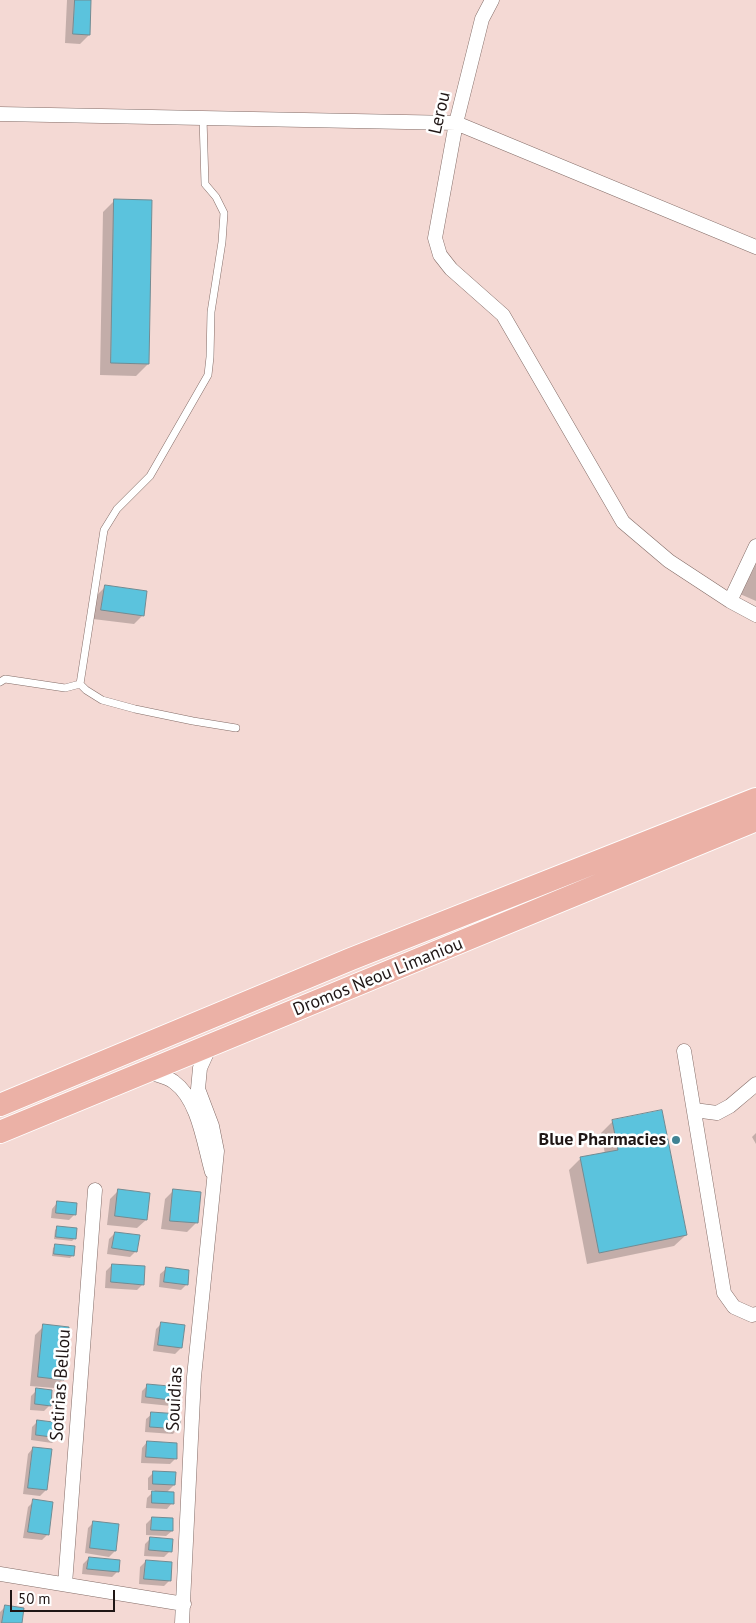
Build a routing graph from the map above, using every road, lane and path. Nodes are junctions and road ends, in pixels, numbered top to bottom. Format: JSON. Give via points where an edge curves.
{"nodes":[{"id":1,"x":492,"y":0,"type":"edge"},
{"id":2,"x":0,"y":114,"type":"edge"},
{"id":3,"x":203,"y":118,"type":"junction"},
{"id":4,"x":456,"y":123,"type":"junction"},
{"id":5,"x":756,"y":247,"type":"edge"},
{"id":6,"x":756,"y":546,"type":"edge"},
{"id":7,"x":730,"y":601,"type":"junction"},
{"id":8,"x":756,"y":615,"type":"edge"},
{"id":9,"x":0,"y":682,"type":"edge"},
{"id":10,"x":80,"y":684,"type":"junction"},
{"id":11,"x":236,"y":728,"type":"dead end"},
{"id":12,"x":756,"y":799,"type":"edge"},
{"id":13,"x":756,"y":820,"type":"edge"},
{"id":14,"x":210,"y":1046,"type":"junction"},
{"id":15,"x":684,"y":1051,"type":"dead end"},
{"id":16,"x":149,"y":1072,"type":"junction"},
{"id":17,"x":756,"y":1084,"type":"edge"},
{"id":18,"x":0,"y":1105,"type":"edge"},
{"id":19,"x":694,"y":1110,"type":"junction"},
{"id":20,"x":0,"y":1132,"type":"edge"},
{"id":21,"x":214,"y":1178,"type":"junction"},
{"id":22,"x":94,"y":1190,"type":"dead end"},
{"id":23,"x":756,"y":1314,"type":"edge"},
{"id":24,"x":0,"y":1574,"type":"edge"},
{"id":25,"x":65,"y":1584,"type":"junction"},
{"id":26,"x":184,"y":1604,"type":"junction"},
{"id":27,"x":182,"y":1623,"type":"edge"}],
"edges":[{"from":1,"to":4,"type":"street","name":"Lerou","via":[[482,19]]},
{"from":2,"to":3,"type":"street"},
{"from":3,"to":4,"type":"street"},
{"from":3,"to":10,"type":"lane","via":[[205,184],[224,213],[211,312],[208,375],[150,476],[117,509],[104,530]]},
{"from":4,"to":5,"type":"street"},
{"from":4,"to":7,"type":"street","name":"Lerou","via":[[435,238],[440,255],[451,269],[503,315],[623,522],[669,561]]},
{"from":6,"to":7,"type":"street"},
{"from":7,"to":8,"type":"street"},
{"from":9,"to":10,"type":"lane","via":[[5,679],[65,688]]},
{"from":10,"to":11,"type":"lane","via":[[102,700],[193,722]]},
{"from":12,"to":18,"type":"main road","name":"Dromos Neou Limaniou","via":[[351,959]]},
{"from":13,"to":14,"type":"main road","name":"Dromos Neou Limaniou"},
{"from":14,"to":16,"type":"main road","name":"Dromos Neou Limaniou"},
{"from":14,"to":21,"type":"street","name":"Souidias","via":[[200,1068],[198,1089],[212,1126],[217,1151]]},
{"from":15,"to":19,"type":"street"},
{"from":16,"to":20,"type":"main road","name":"Dromos Neou Limaniou"},
{"from":16,"to":21,"type":"street","name":"Souidias","via":[[174,1081],[186,1093],[201,1127]]},
{"from":17,"to":19,"type":"street","via":[[717,1114]]},
{"from":19,"to":23,"type":"street","via":[[724,1293],[734,1307]]},
{"from":21,"to":26,"type":"street","name":"Souidias","via":[[194,1378]]},
{"from":22,"to":25,"type":"street","name":"Sotirias Bellou"},
{"from":24,"to":25,"type":"street"},
{"from":25,"to":26,"type":"street"},
{"from":26,"to":27,"type":"street","name":"Souidias"}]}
